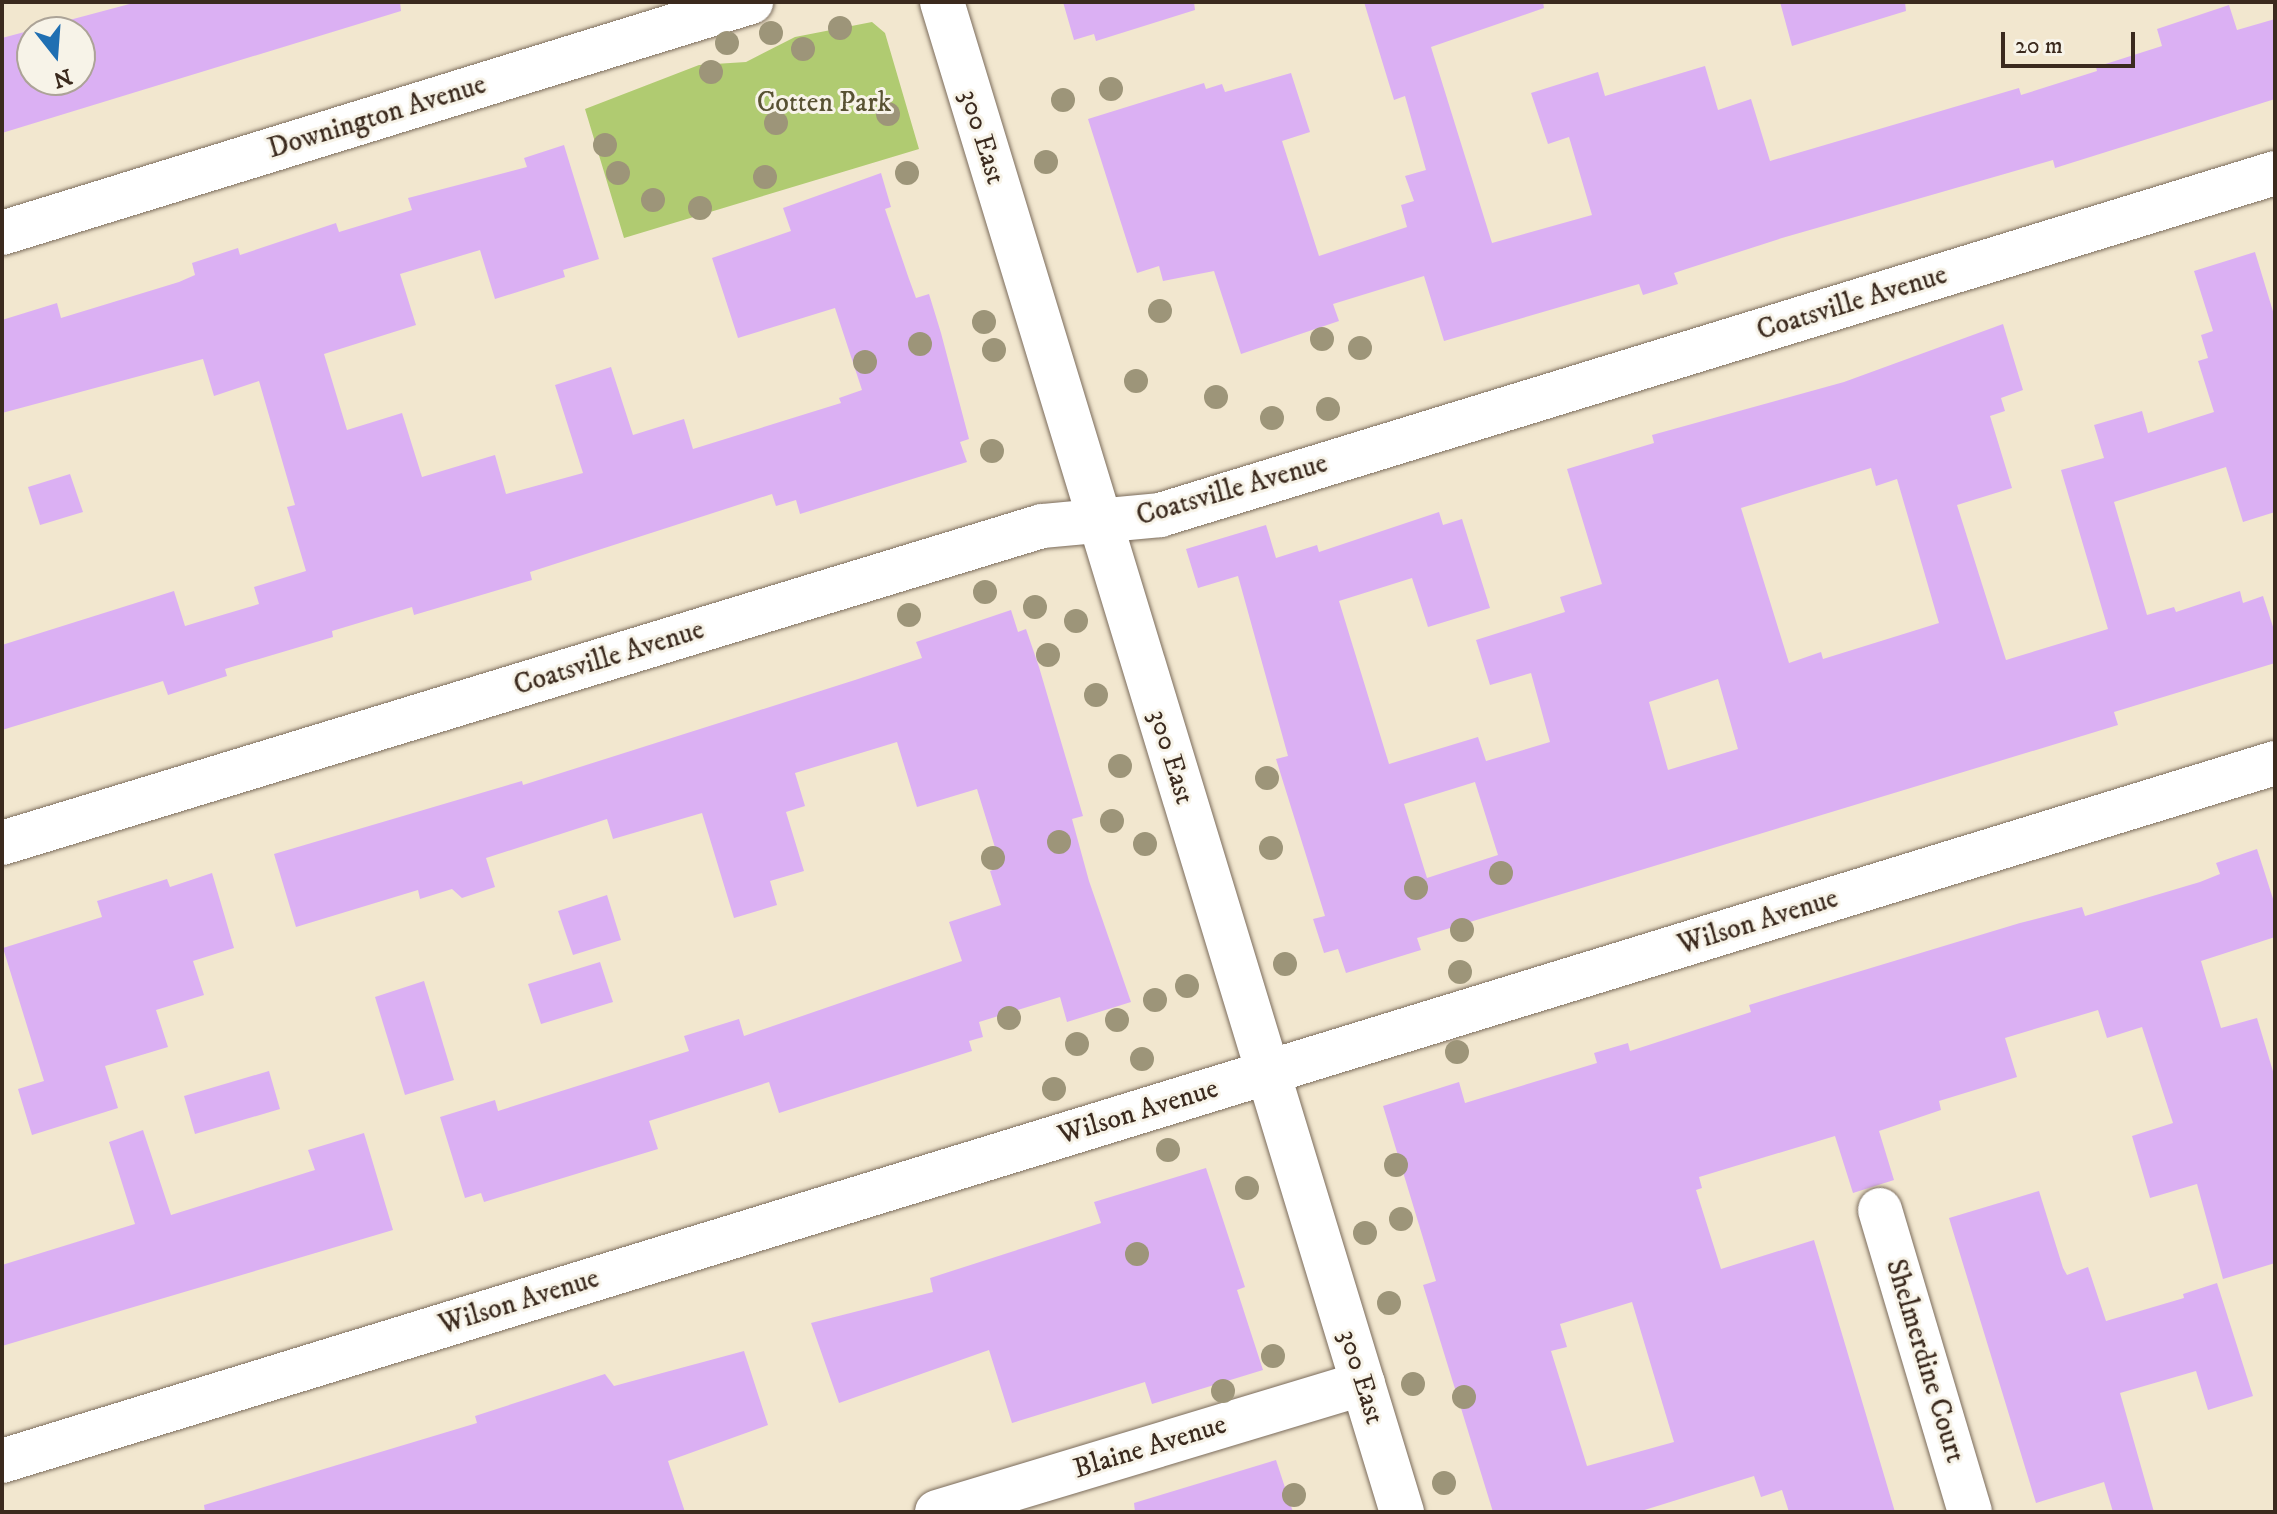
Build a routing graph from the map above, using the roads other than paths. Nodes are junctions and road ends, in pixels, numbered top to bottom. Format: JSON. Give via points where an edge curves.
{"nodes":[{"id":1,"x":751,"y":2,"type":"edge"},
{"id":2,"x":942,"y":2,"type":"edge"},
{"id":3,"x":2275,"y":173,"type":"edge"},
{"id":4,"x":2,"y":233,"type":"edge"},
{"id":5,"x":1099,"y":524,"type":"junction"},
{"id":6,"x":2275,"y":763,"type":"edge"},
{"id":7,"x":2,"y":843,"type":"edge"},
{"id":8,"x":1268,"y":1072,"type":"junction"},
{"id":9,"x":1880,"y":1210,"type":"dead end"},
{"id":10,"x":1363,"y":1383,"type":"junction"},
{"id":11,"x":2,"y":1461,"type":"edge"},
{"id":12,"x":937,"y":1512,"type":"edge"},
{"id":13,"x":1402,"y":1512,"type":"edge"},
{"id":14,"x":1970,"y":1512,"type":"edge"}],
"edges":[{"from":1,"to":4,"type":"street","name":"Downington Avenue"},
{"from":2,"to":5,"type":"street","name":"300 East"},
{"from":3,"to":5,"type":"street","name":"Coatsville Avenue","via":[[1160,515]]},
{"from":5,"to":7,"type":"street","name":"Coatsville Avenue","via":[[1042,526]]},
{"from":5,"to":8,"type":"street","name":"300 East"},
{"from":6,"to":8,"type":"street","name":"Wilson Avenue"},
{"from":8,"to":10,"type":"street","name":"300 East"},
{"from":8,"to":11,"type":"street","name":"Wilson Avenue"},
{"from":9,"to":14,"type":"street","name":"Shelmerdine Court"},
{"from":10,"to":12,"type":"street","name":"Blaine Avenue"},
{"from":10,"to":13,"type":"street","name":"300 East"}]}
